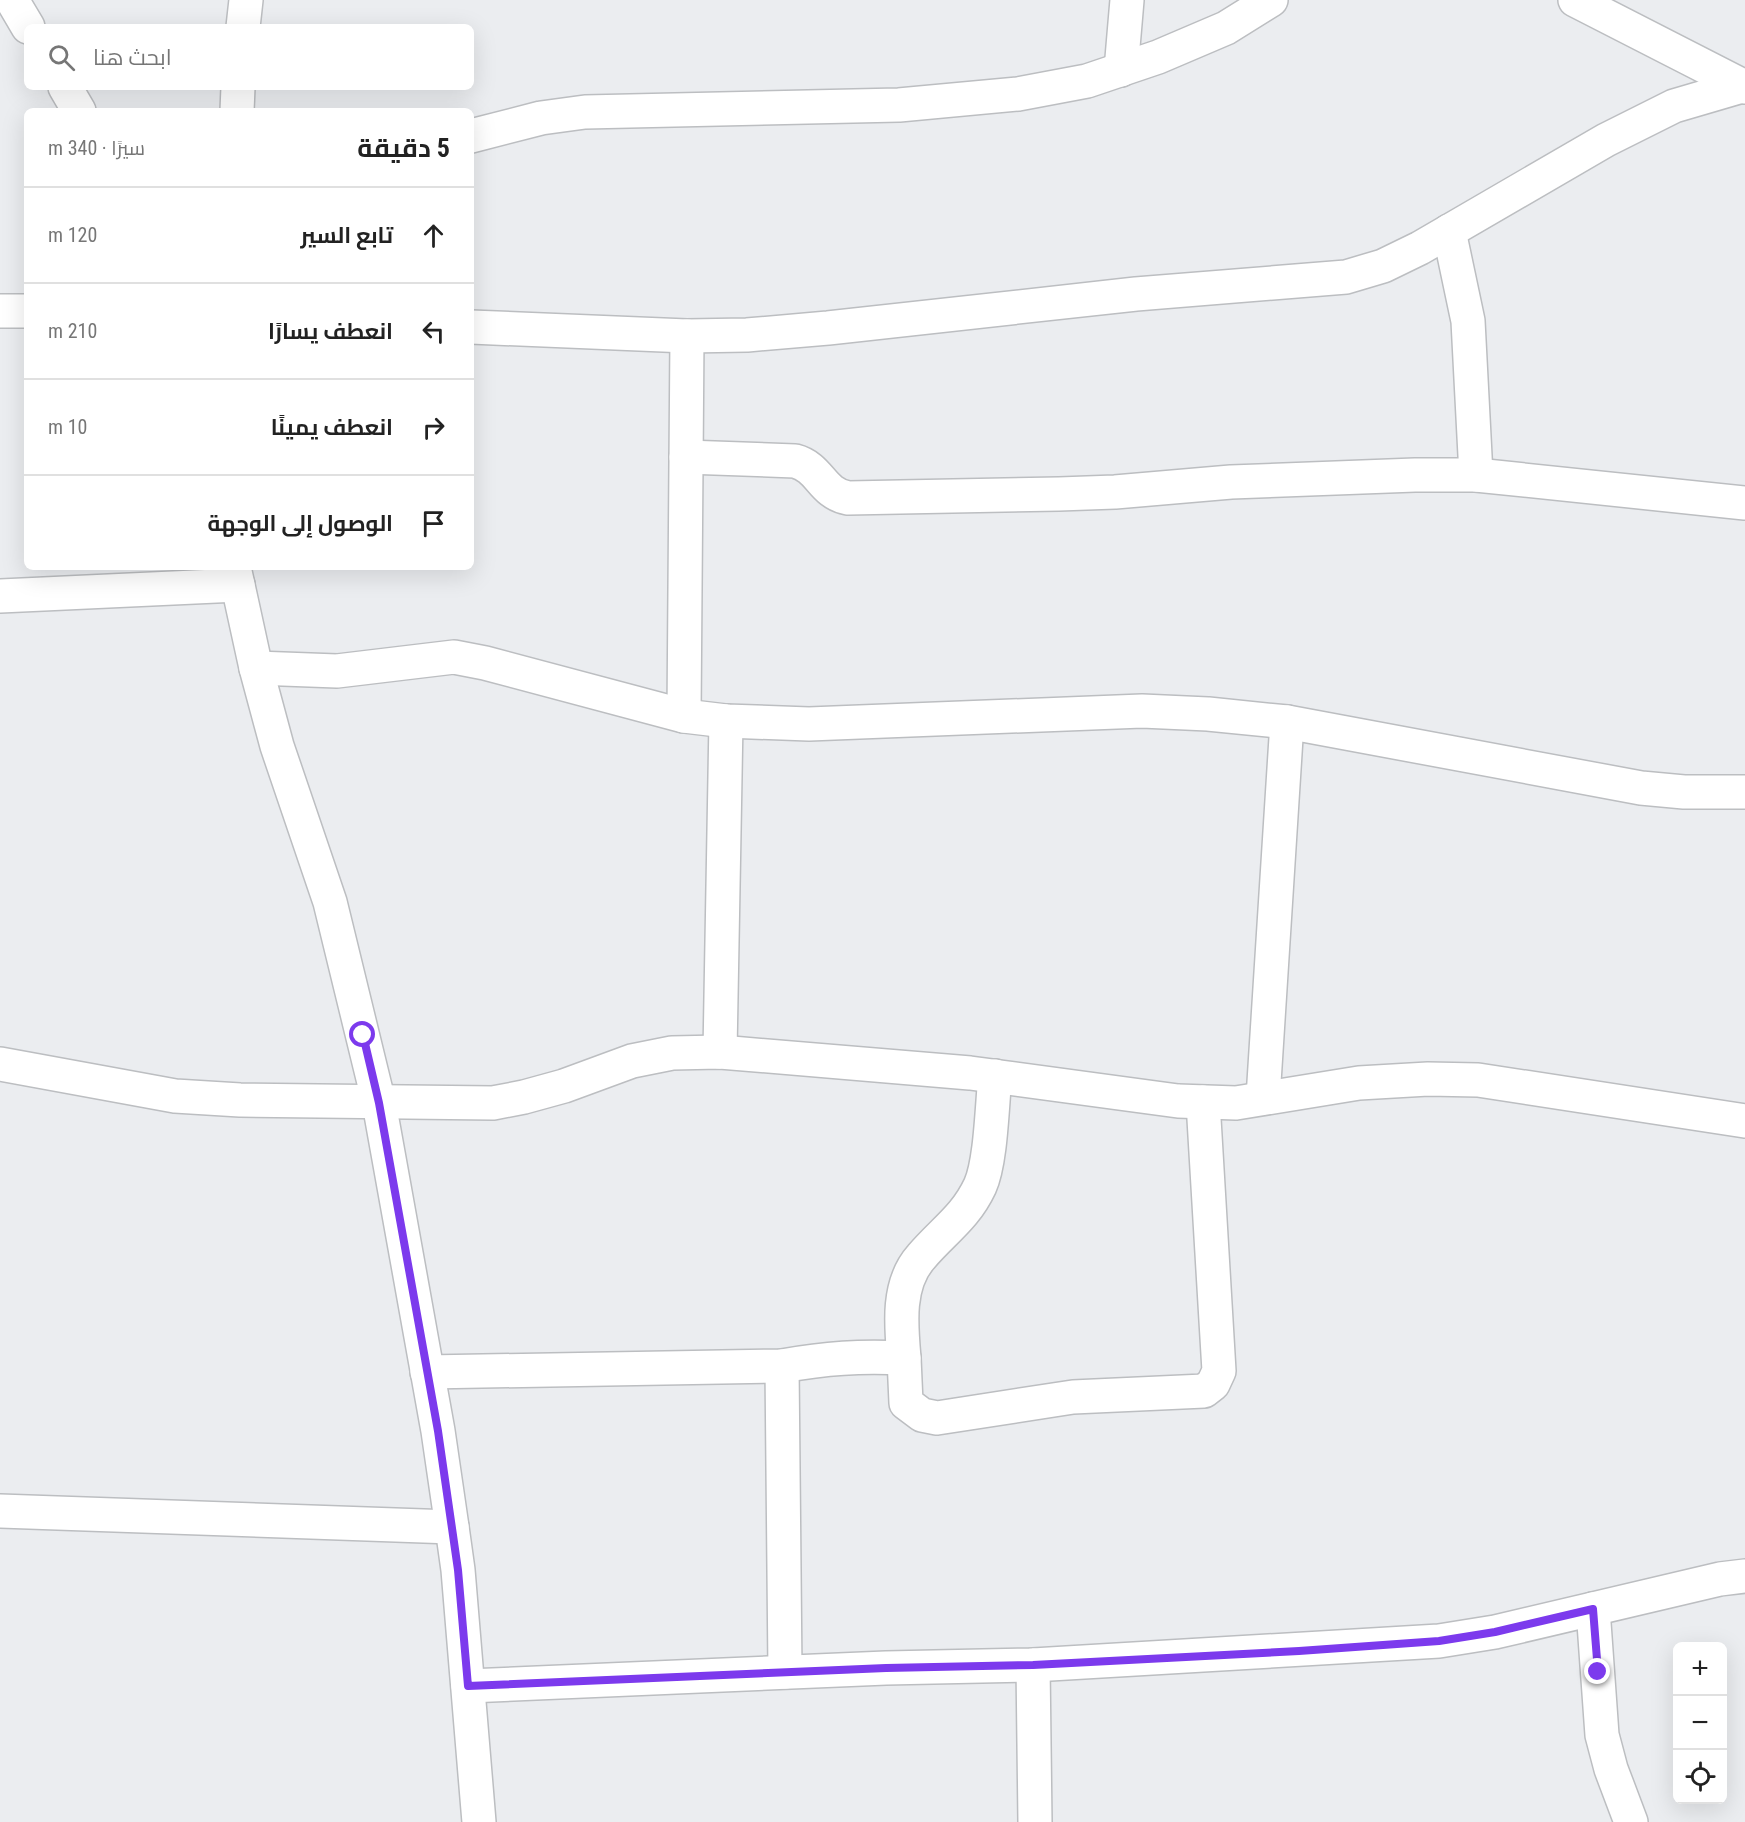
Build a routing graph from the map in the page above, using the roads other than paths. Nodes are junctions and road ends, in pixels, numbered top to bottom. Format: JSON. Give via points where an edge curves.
{"nodes":[{"id":1,"x":12,"y":0,"type":"edge"},
{"id":2,"x":246,"y":0,"type":"edge"},
{"id":3,"x":1127,"y":0,"type":"edge"},
{"id":4,"x":1271,"y":0,"type":"edge"},
{"id":5,"x":1575,"y":0,"type":"edge"},
{"id":6,"x":26,"y":24,"type":"edge"},
{"id":7,"x":243,"y":24,"type":"edge"},
{"id":8,"x":1121,"y":70,"type":"junction"},
{"id":9,"x":1743,"y":86,"type":"edge"},
{"id":10,"x":67,"y":90,"type":"edge"},
{"id":11,"x":238,"y":90,"type":"edge"},
{"id":12,"x":77,"y":108,"type":"edge"},
{"id":13,"x":237,"y":108,"type":"edge"},
{"id":14,"x":474,"y":135,"type":"edge"},
{"id":15,"x":1449,"y":231,"type":"junction"},
{"id":16,"x":0,"y":311,"type":"edge"},
{"id":17,"x":24,"y":311,"type":"edge"},
{"id":18,"x":474,"y":327,"type":"edge"},
{"id":19,"x":687,"y":336,"type":"junction"},
{"id":20,"x":686,"y":458,"type":"junction"},
{"id":21,"x":1476,"y":475,"type":"junction"},
{"id":22,"x":1745,"y":503,"type":"edge"},
{"id":23,"x":236,"y":576,"type":"edge"},
{"id":24,"x":0,"y":596,"type":"edge"},
{"id":25,"x":256,"y":668,"type":"junction"},
{"id":26,"x":684,"y":716,"type":"junction"},
{"id":27,"x":726,"y":721,"type":"junction"},
{"id":28,"x":1287,"y":722,"type":"junction"},
{"id":29,"x":1745,"y":792,"type":"edge"},
{"id":30,"x":720,"y":1052,"type":"junction"},
{"id":31,"x":0,"y":1064,"type":"edge"},
{"id":32,"x":995,"y":1076,"type":"junction"},
{"id":33,"x":1263,"y":1098,"type":"junction"},
{"id":34,"x":1203,"y":1102,"type":"junction"},
{"id":35,"x":379,"y":1103,"type":"junction"},
{"id":36,"x":1745,"y":1121,"type":"edge"},
{"id":37,"x":904,"y":1359,"type":"junction"},
{"id":38,"x":782,"y":1366,"type":"junction"},
{"id":39,"x":427,"y":1372,"type":"junction"},
{"id":40,"x":0,"y":1511,"type":"edge"},
{"id":41,"x":452,"y":1527,"type":"junction"},
{"id":42,"x":1745,"y":1576,"type":"edge"},
{"id":43,"x":1593,"y":1609,"type":"junction"},
{"id":44,"x":1033,"y":1665,"type":"junction"},
{"id":45,"x":785,"y":1672,"type":"junction"},
{"id":46,"x":468,"y":1686,"type":"junction"},
{"id":47,"x":479,"y":1822,"type":"edge"},
{"id":48,"x":1035,"y":1822,"type":"edge"},
{"id":49,"x":1631,"y":1822,"type":"edge"}],
"edges":[{"from":1,"to":6,"type":"street"},
{"from":2,"to":7,"type":"street"},
{"from":3,"to":8,"type":"street"},
{"from":4,"to":8,"type":"street","via":[[1226,28]]},
{"from":5,"to":9,"type":"street"},
{"from":8,"to":14,"type":"street","via":[[1018,94],[899,105],[585,112],[541,118]]},
{"from":9,"to":15,"type":"street","via":[[1674,106],[1635,125]]},
{"from":10,"to":12,"type":"street"},
{"from":11,"to":13,"type":"street"},
{"from":15,"to":19,"type":"street","via":[[1383,266],[1346,277],[1136,294],[828,328]]},
{"from":15,"to":21,"type":"street","via":[[1468,321]]},
{"from":16,"to":17,"type":"street"},
{"from":18,"to":19,"type":"street"},
{"from":19,"to":20,"type":"street"},
{"from":20,"to":21,"type":"street","via":[[795,461],[812,469],[832,493],[848,498],[1115,492],[1231,482]]},
{"from":20,"to":26,"type":"street"},
{"from":21,"to":22,"type":"street"},
{"from":23,"to":24,"type":"street"},
{"from":23,"to":25,"type":"street"},
{"from":25,"to":26,"type":"street","via":[[338,671],[454,657]]},
{"from":25,"to":35,"type":"street","via":[[277,746],[330,902]]},
{"from":26,"to":27,"type":"street"},
{"from":27,"to":28,"type":"street","via":[[809,724],[1142,711]]},
{"from":27,"to":30,"type":"street"},
{"from":28,"to":29,"type":"street","via":[[1641,788]]},
{"from":28,"to":33,"type":"street"},
{"from":30,"to":32,"type":"street"},
{"from":30,"to":35,"type":"street","via":[[672,1053],[632,1061],[564,1086],[493,1103]]},
{"from":31,"to":35,"type":"street","via":[[175,1096]]},
{"from":32,"to":34,"type":"street"},
{"from":32,"to":37,"type":"street","via":[[981,1184],[964,1214],[920,1258],[908,1279],[900,1320]]},
{"from":33,"to":34,"type":"street","via":[[1236,1103]]},
{"from":33,"to":36,"type":"street","via":[[1359,1083],[1478,1080]]},
{"from":34,"to":37,"type":"street","via":[[1219,1371],[1204,1391],[1073,1397],[937,1418],[922,1415],[906,1403]]},
{"from":35,"to":39,"type":"street"},
{"from":37,"to":38,"type":"street","via":[[859,1356]]},
{"from":38,"to":39,"type":"street"},
{"from":38,"to":45,"type":"street"},
{"from":39,"to":41,"type":"street"},
{"from":40,"to":41,"type":"street"},
{"from":41,"to":46,"type":"street"},
{"from":42,"to":43,"type":"street"},
{"from":43,"to":44,"type":"street","via":[[1439,1641]]},
{"from":43,"to":49,"type":"street","via":[[1602,1735]]},
{"from":44,"to":45,"type":"street"},
{"from":44,"to":48,"type":"street"},
{"from":45,"to":46,"type":"street"},
{"from":46,"to":47,"type":"street"}]}
